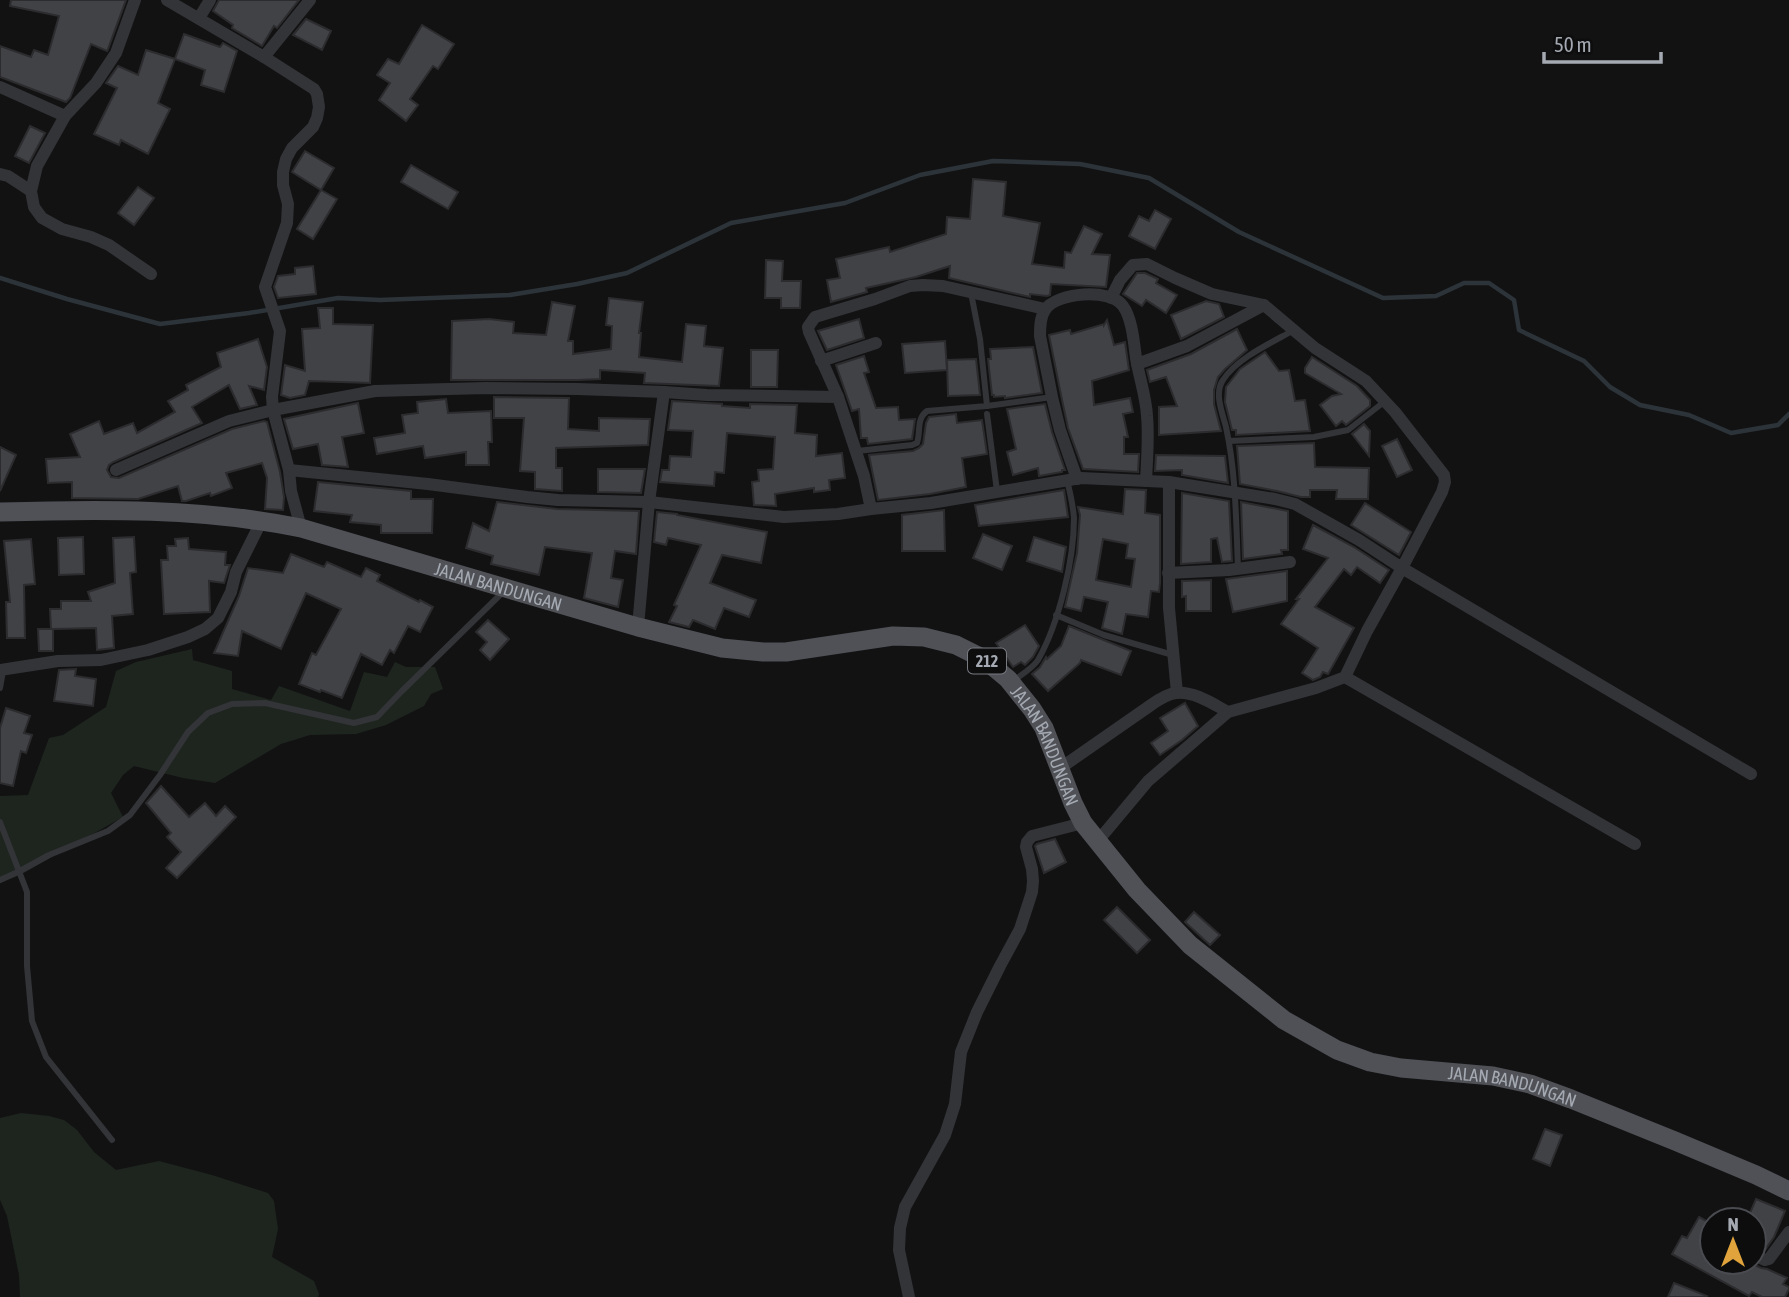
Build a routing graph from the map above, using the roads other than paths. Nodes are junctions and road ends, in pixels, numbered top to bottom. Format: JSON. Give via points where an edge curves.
{"nodes":[{"id":1,"x":135,"y":0,"type":"edge"},
{"id":2,"x":167,"y":0,"type":"edge"},
{"id":3,"x":210,"y":0,"type":"edge"},
{"id":4,"x":310,"y":0,"type":"edge"},
{"id":5,"x":199,"y":18,"type":"junction"},
{"id":6,"x":264,"y":57,"type":"junction"},
{"id":7,"x":0,"y":88,"type":"edge"},
{"id":8,"x":65,"y":116,"type":"junction"},
{"id":9,"x":0,"y":174,"type":"edge"},
{"id":10,"x":31,"y":191,"type":"junction"},
{"id":11,"x":151,"y":274,"type":"dead end"},
{"id":12,"x":971,"y":293,"type":"junction"},
{"id":13,"x":1111,"y":298,"type":"junction"},
{"id":14,"x":1264,"y":305,"type":"junction"},
{"id":15,"x":1045,"y":309,"type":"junction"},
{"id":16,"x":1294,"y":330,"type":"junction"},
{"id":17,"x":876,"y":343,"type":"dead end"},
{"id":18,"x":821,"y":361,"type":"junction"},
{"id":19,"x":1137,"y":364,"type":"junction"},
{"id":20,"x":664,"y":392,"type":"junction"},
{"id":21,"x":838,"y":397,"type":"junction"},
{"id":22,"x":1052,"y":397,"type":"junction"},
{"id":23,"x":1385,"y":401,"type":"junction"},
{"id":24,"x":273,"y":410,"type":"junction"},
{"id":25,"x":987,"y":410,"type":"junction"},
{"id":26,"x":1229,"y":441,"type":"junction"},
{"id":27,"x":856,"y":451,"type":"junction"},
{"id":28,"x":116,"y":470,"type":"dead end"},
{"id":29,"x":289,"y":470,"type":"junction"},
{"id":30,"x":1072,"y":479,"type":"junction"},
{"id":31,"x":1146,"y":481,"type":"junction"},
{"id":32,"x":1169,"y":482,"type":"junction"},
{"id":33,"x":997,"y":491,"type":"junction"},
{"id":34,"x":1235,"y":493,"type":"junction"},
{"id":35,"x":649,"y":502,"type":"junction"},
{"id":36,"x":871,"y":509,"type":"junction"},
{"id":37,"x":0,"y":512,"type":"edge"},
{"id":38,"x":262,"y":520,"type":"junction"},
{"id":39,"x":301,"y":528,"type":"junction"},
{"id":40,"x":1290,"y":562,"type":"dead end"},
{"id":41,"x":1402,"y":568,"type":"junction"},
{"id":42,"x":1238,"y":569,"type":"junction"},
{"id":43,"x":1168,"y":573,"type":"junction"},
{"id":44,"x":507,"y":588,"type":"junction"},
{"id":45,"x":1056,"y":615,"type":"junction"},
{"id":46,"x":638,"y":626,"type":"junction"},
{"id":47,"x":1173,"y":655,"type":"junction"},
{"id":48,"x":2,"y":669,"type":"edge"},
{"id":49,"x":1345,"y":677,"type":"junction"},
{"id":50,"x":1011,"y":683,"type":"junction"},
{"id":51,"x":0,"y":688,"type":"edge"},
{"id":52,"x":1177,"y":693,"type":"junction"},
{"id":53,"x":1228,"y":712,"type":"junction"},
{"id":54,"x":1059,"y":769,"type":"junction"},
{"id":55,"x":1751,"y":774,"type":"dead end"},
{"id":56,"x":0,"y":822,"type":"edge"},
{"id":57,"x":1083,"y":823,"type":"junction"},
{"id":58,"x":1097,"y":842,"type":"junction"},
{"id":59,"x":1634,"y":844,"type":"dead end"},
{"id":60,"x":20,"y":872,"type":"junction"},
{"id":61,"x":0,"y":880,"type":"edge"},
{"id":62,"x":112,"y":1140,"type":"dead end"},
{"id":63,"x":1789,"y":1191,"type":"edge"},
{"id":64,"x":1789,"y":1232,"type":"edge"},
{"id":65,"x":1768,"y":1259,"type":"edge"},
{"id":66,"x":909,"y":1297,"type":"edge"}],
"edges":[{"from":1,"to":8,"type":"street","via":[[116,54]]},
{"from":2,"to":5,"type":"street"},
{"from":3,"to":5,"type":"street"},
{"from":4,"to":6,"type":"street"},
{"from":5,"to":6,"type":"street"},
{"from":6,"to":24,"type":"street","via":[[314,89],[319,107],[313,127],[292,148],[283,172],[289,212],[265,287],[280,331]]},
{"from":7,"to":8,"type":"street"},
{"from":8,"to":10,"type":"street","via":[[37,166]]},
{"from":9,"to":10,"type":"street"},
{"from":10,"to":11,"type":"street","via":[[34,207],[43,219],[109,245]]},
{"from":12,"to":15,"type":"street"},
{"from":12,"to":18,"type":"street","via":[[943,286],[910,286],[815,317],[808,327]]},
{"from":12,"to":25,"type":"lane"},
{"from":13,"to":14,"type":"street","via":[[1133,265],[1147,264],[1212,294]]},
{"from":13,"to":15,"type":"street","via":[[1069,296]]},
{"from":13,"to":19,"type":"street","via":[[1125,307]]},
{"from":14,"to":16,"type":"street"},
{"from":14,"to":19,"type":"street","via":[[1187,346]]},
{"from":15,"to":22,"type":"street","via":[[1040,336]]},
{"from":16,"to":23,"type":"street","via":[[1360,375]]},
{"from":16,"to":26,"type":"lane","via":[[1253,353],[1221,381],[1218,393]]},
{"from":17,"to":18,"type":"street"},
{"from":18,"to":21,"type":"street"},
{"from":19,"to":31,"type":"street","via":[[1147,416]]},
{"from":20,"to":21,"type":"street"},
{"from":20,"to":24,"type":"street","via":[[375,390]]},
{"from":20,"to":35,"type":"street"},
{"from":21,"to":27,"type":"street"},
{"from":22,"to":25,"type":"lane"},
{"from":22,"to":30,"type":"street"},
{"from":23,"to":26,"type":"lane","via":[[1348,430],[1314,437]]},
{"from":23,"to":41,"type":"street","via":[[1445,482]]},
{"from":24,"to":28,"type":"street","via":[[217,425]]},
{"from":24,"to":29,"type":"street"},
{"from":25,"to":27,"type":"lane","via":[[927,411],[919,422],[917,443]]},
{"from":25,"to":33,"type":"lane"},
{"from":26,"to":34,"type":"lane"},
{"from":27,"to":36,"type":"street"},
{"from":29,"to":35,"type":"street","via":[[558,500]]},
{"from":29,"to":39,"type":"street"},
{"from":30,"to":31,"type":"street"},
{"from":30,"to":33,"type":"street"},
{"from":30,"to":45,"type":"lane","via":[[1072,551]]},
{"from":31,"to":32,"type":"street"},
{"from":32,"to":34,"type":"street"},
{"from":32,"to":43,"type":"street"},
{"from":33,"to":36,"type":"street"},
{"from":34,"to":41,"type":"street","via":[[1295,504]]},
{"from":34,"to":42,"type":"lane"},
{"from":35,"to":36,"type":"street","via":[[784,517]]},
{"from":35,"to":46,"type":"street"},
{"from":37,"to":38,"type":"main road","name":"JALAN BANDUNGAN","number":"212","via":[[78,510]]},
{"from":38,"to":39,"type":"main road","name":"JALAN BANDUNGAN","number":"212"},
{"from":38,"to":48,"type":"street","via":[[218,618],[205,629],[148,650],[102,660]]},
{"from":39,"to":44,"type":"main road","name":"JALAN BANDUNGAN","number":"212"},
{"from":40,"to":42,"type":"street"},
{"from":41,"to":49,"type":"street"},
{"from":41,"to":55,"type":"street"},
{"from":42,"to":43,"type":"street"},
{"from":43,"to":47,"type":"street"},
{"from":44,"to":46,"type":"main road","name":"JALAN BANDUNGAN","number":"212"},
{"from":44,"to":60,"type":"lane","via":[[377,717],[354,723],[265,703],[232,704],[208,713],[188,733],[130,815],[108,831]]},
{"from":45,"to":47,"type":"lane"},
{"from":45,"to":50,"type":"lane","via":[[1036,662]]},
{"from":46,"to":50,"type":"main road","name":"JALAN BANDUNGAN","number":"212","via":[[722,648],[763,652],[893,636],[924,637],[956,645],[984,659]]},
{"from":47,"to":52,"type":"street"},
{"from":48,"to":51,"type":"lane"},
{"from":49,"to":53,"type":"street"},
{"from":49,"to":59,"type":"street"},
{"from":50,"to":54,"type":"main road","name":"JALAN BANDUNGAN","number":"212","via":[[1044,728]]},
{"from":52,"to":53,"type":"street","via":[[1197,696]]},
{"from":52,"to":54,"type":"street","via":[[1151,705]]},
{"from":53,"to":58,"type":"street","via":[[1148,781]]},
{"from":54,"to":57,"type":"main road","name":"JALAN BANDUNGAN","number":"212"},
{"from":56,"to":60,"type":"lane"},
{"from":57,"to":58,"type":"main road","name":"JALAN BANDUNGAN","number":"212"},
{"from":57,"to":66,"type":"street","via":[[1032,835],[1027,842],[1033,881],[1020,929],[961,1052],[956,1104],[945,1135],[905,1207],[899,1250]]},
{"from":58,"to":63,"type":"main road","name":"JALAN BANDUNGAN","number":"212","via":[[1190,945],[1284,1020],[1338,1050],[1383,1066],[1530,1084]]},
{"from":60,"to":61,"type":"lane"},
{"from":60,"to":62,"type":"lane","via":[[27,892],[32,1021],[46,1057]]},
{"from":64,"to":65,"type":"street"}]}
